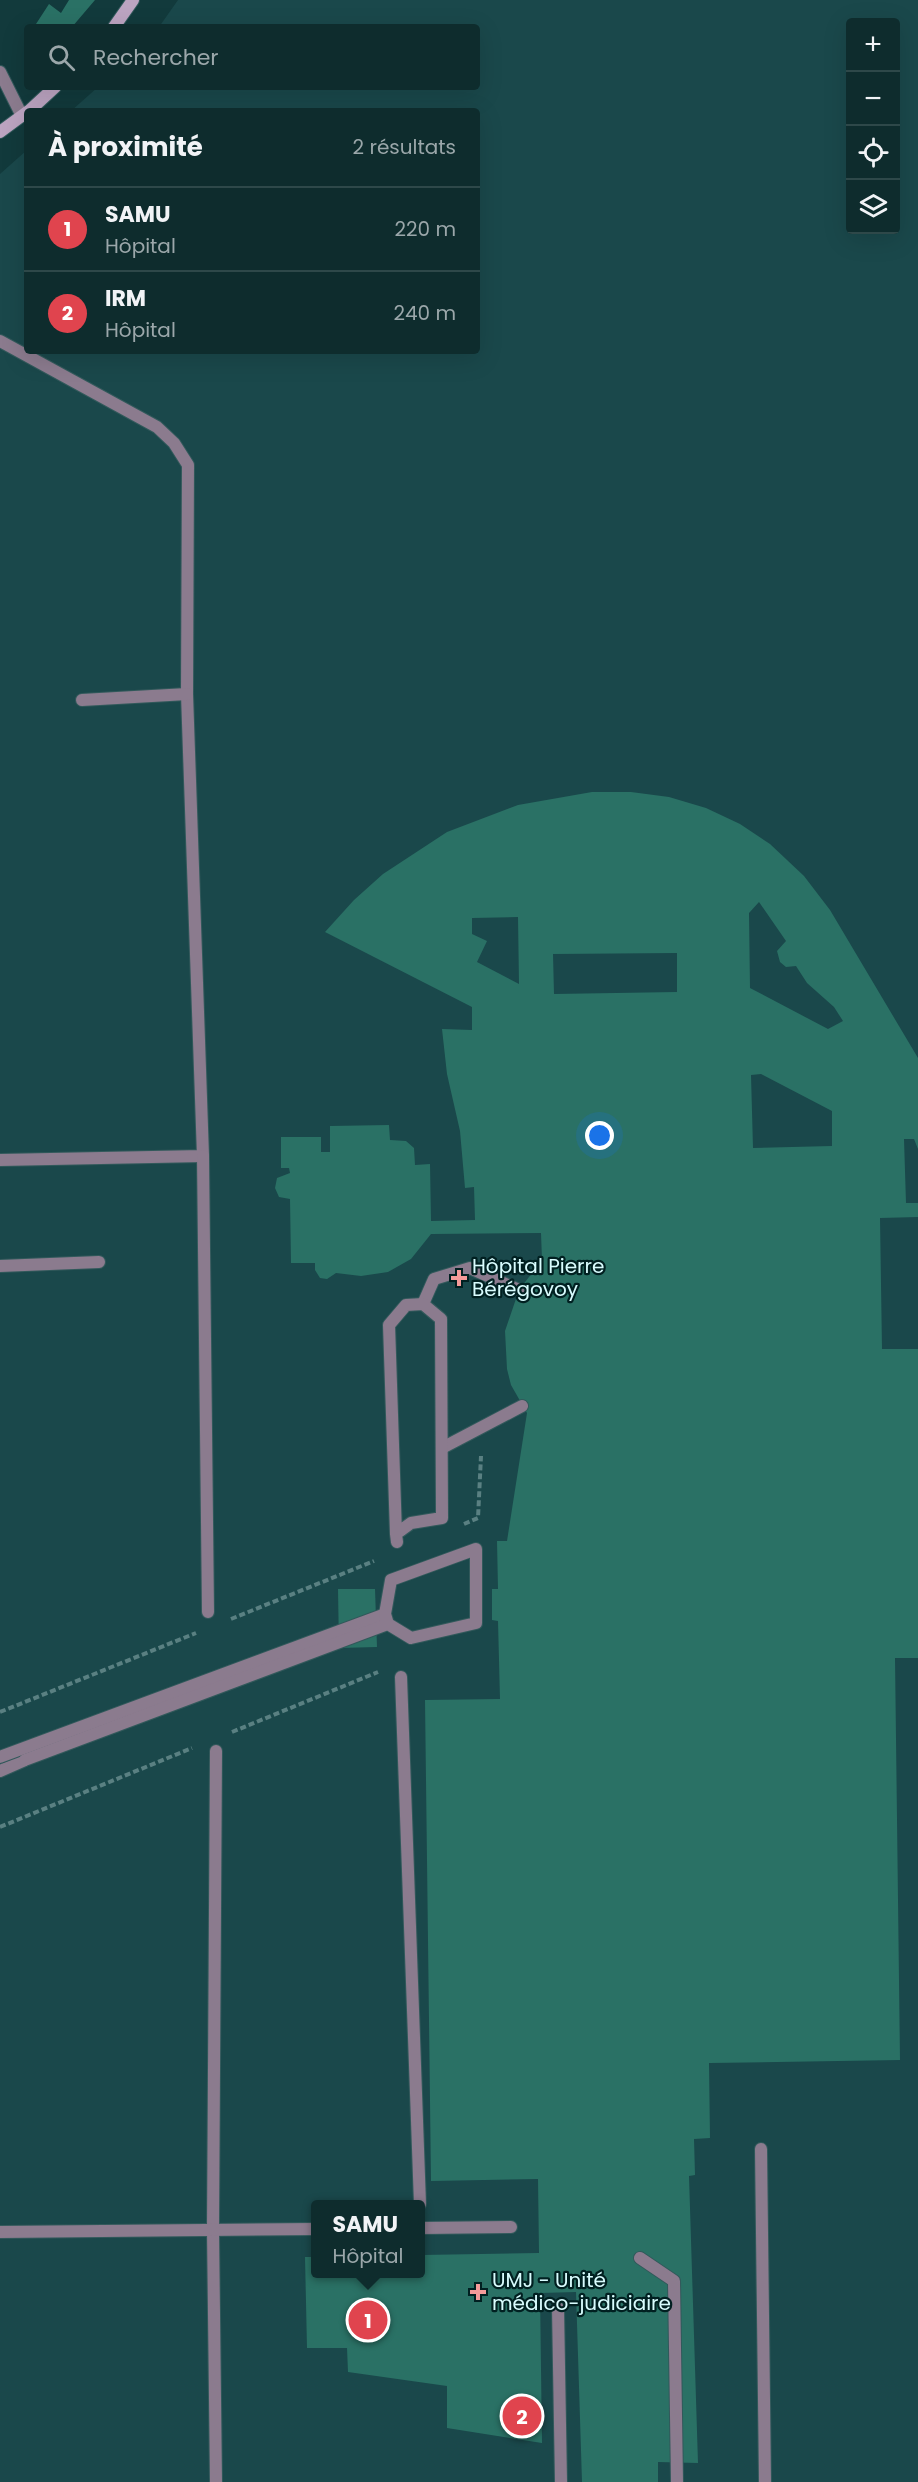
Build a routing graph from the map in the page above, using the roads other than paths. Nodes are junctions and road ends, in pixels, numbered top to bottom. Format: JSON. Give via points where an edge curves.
{"nodes":[{"id":1,"x":133,"y":0,"type":"edge"},
{"id":2,"x":116,"y":24,"type":"edge"},
{"id":3,"x":0,"y":72,"type":"edge"},
{"id":4,"x":52,"y":90,"type":"edge"},
{"id":5,"x":32,"y":108,"type":"edge"},
{"id":6,"x":24,"y":110,"type":"edge"},
{"id":7,"x":24,"y":114,"type":"edge"},
{"id":8,"x":0,"y":132,"type":"edge"},
{"id":9,"x":0,"y":340,"type":"edge"},
{"id":10,"x":24,"y":353,"type":"edge"},
{"id":11,"x":25,"y":354,"type":"edge"},
{"id":12,"x":187,"y":694,"type":"junction"},
{"id":13,"x":82,"y":700,"type":"dead end"},
{"id":14,"x":203,"y":1156,"type":"junction"},
{"id":15,"x":0,"y":1160,"type":"edge"},
{"id":16,"x":99,"y":1262,"type":"dead end"},
{"id":17,"x":0,"y":1266,"type":"edge"},
{"id":18,"x":519,"y":1290,"type":"dead end"},
{"id":19,"x":423,"y":1304,"type":"junction"},
{"id":20,"x":522,"y":1406,"type":"dead end"},
{"id":21,"x":442,"y":1451,"type":"junction"},
{"id":22,"x":208,"y":1612,"type":"dead end"},
{"id":23,"x":387,"y":1619,"type":"junction"},
{"id":24,"x":402,"y":1677,"type":"dead end"},
{"id":25,"x":216,"y":1751,"type":"dead end"},
{"id":26,"x":0,"y":1757,"type":"edge"},
{"id":27,"x":0,"y":1771,"type":"edge"},
{"id":28,"x":761,"y":2149,"type":"dead end"},
{"id":29,"x":420,"y":2200,"type":"edge"},
{"id":30,"x":511,"y":2227,"type":"dead end"},
{"id":31,"x":425,"y":2228,"type":"edge"},
{"id":32,"x":311,"y":2229,"type":"edge"},
{"id":33,"x":213,"y":2230,"type":"junction"},
{"id":34,"x":0,"y":2232,"type":"edge"},
{"id":35,"x":640,"y":2259,"type":"dead end"},
{"id":36,"x":558,"y":2308,"type":"dead end"},
{"id":37,"x":216,"y":2482,"type":"edge"},
{"id":38,"x":561,"y":2482,"type":"edge"},
{"id":39,"x":677,"y":2482,"type":"edge"},
{"id":40,"x":765,"y":2482,"type":"edge"}],
"edges":[{"from":1,"to":2,"type":"street"},
{"from":3,"to":6,"type":"lane"},
{"from":4,"to":5,"type":"street"},
{"from":7,"to":8,"type":"street"},
{"from":9,"to":10,"type":"lane"},
{"from":11,"to":12,"type":"lane","via":[[157,427],[174,443],[188,465]]},
{"from":12,"to":13,"type":"lane"},
{"from":12,"to":14,"type":"lane"},
{"from":14,"to":15,"type":"lane"},
{"from":14,"to":22,"type":"lane"},
{"from":16,"to":17,"type":"lane"},
{"from":18,"to":19,"type":"lane","via":[[470,1269],[434,1279]]},
{"from":19,"to":21,"type":"lane","via":[[441,1319]]},
{"from":19,"to":21,"type":"lane","via":[[406,1305],[389,1325],[397,1538],[411,1523],[442,1518]]},
{"from":20,"to":21,"type":"lane"},
{"from":23,"to":23,"type":"lane","bridge":true,"via":[[411,1638],[476,1623],[476,1549],[391,1580]]},
{"from":23,"to":26,"type":"lane","bridge":true},
{"from":23,"to":27,"type":"lane","bridge":true},
{"from":24,"to":29,"type":"lane"},
{"from":25,"to":33,"type":"lane"},
{"from":28,"to":40,"type":"lane"},
{"from":30,"to":31,"type":"lane"},
{"from":32,"to":33,"type":"lane"},
{"from":33,"to":34,"type":"lane"},
{"from":33,"to":37,"type":"lane"},
{"from":35,"to":39,"type":"lane","via":[[674,2281]]},
{"from":36,"to":38,"type":"lane"}]}
